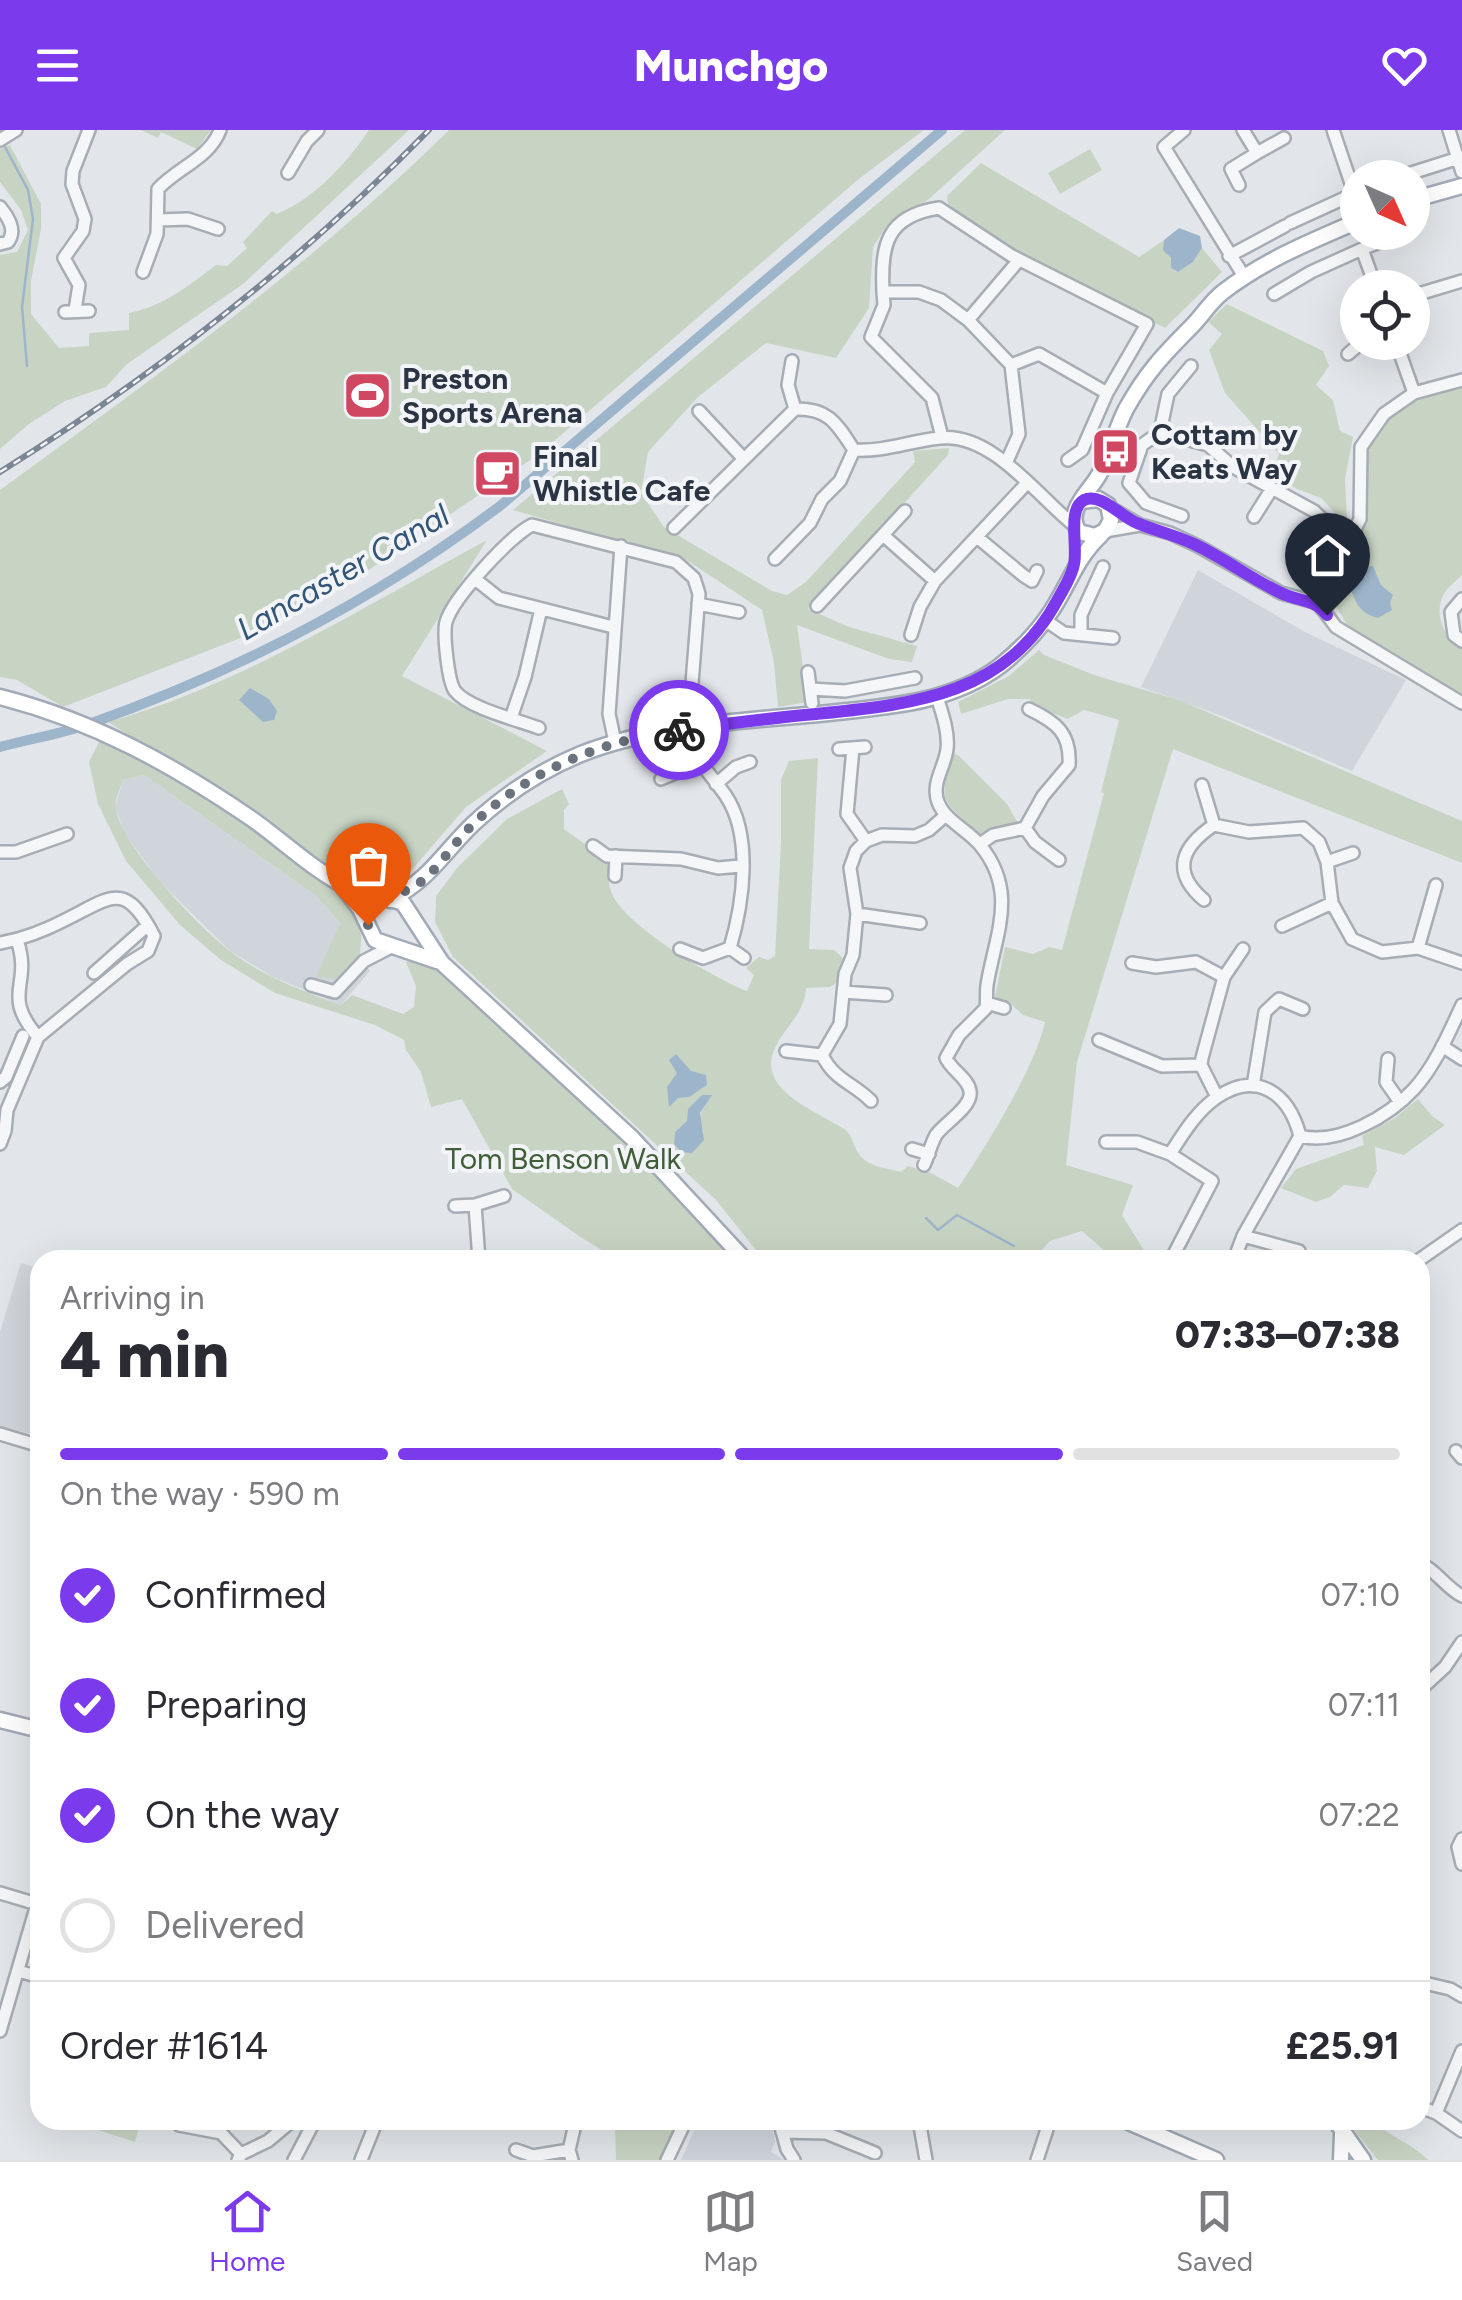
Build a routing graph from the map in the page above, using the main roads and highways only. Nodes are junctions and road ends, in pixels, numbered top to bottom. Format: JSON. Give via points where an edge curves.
{"nodes":[{"id":1,"x":1462,"y":186,"type":"edge"},
{"id":2,"x":1430,"y":195,"type":"edge"},
{"id":3,"x":1340,"y":229,"type":"edge"},
{"id":4,"x":1103,"y":468,"type":"junction"},
{"id":5,"x":1080,"y":502,"type":"junction"},
{"id":6,"x":1108,"y":506,"type":"junction"},
{"id":7,"x":1075,"y":527,"type":"junction"},
{"id":8,"x":1103,"y":533,"type":"junction"},
{"id":9,"x":1074,"y":566,"type":"junction"},
{"id":10,"x":0,"y":697,"type":"edge"},
{"id":11,"x":428,"y":876,"type":"junction"},
{"id":12,"x":340,"y":884,"type":"junction"},
{"id":13,"x":388,"y":900,"type":"junction"},
{"id":14,"x":415,"y":921,"type":"junction"},
{"id":15,"x":368,"y":927,"type":"junction"},
{"id":16,"x":396,"y":946,"type":"junction"},
{"id":17,"x":442,"y":963,"type":"junction"},
{"id":18,"x":736,"y":1250,"type":"edge"},
{"id":19,"x":0,"y":1720,"type":"edge"},
{"id":20,"x":30,"y":1728,"type":"edge"},
{"id":21,"x":1144,"y":2130,"type":"edge"},
{"id":22,"x":1340,"y":2130,"type":"edge"},
{"id":23,"x":1342,"y":2134,"type":"junction"},
{"id":24,"x":1196,"y":2156,"type":"edge"},
{"id":25,"x":1216,"y":2160,"type":"edge"},
{"id":26,"x":1341,"y":2160,"type":"edge"},
{"id":27,"x":1364,"y":2160,"type":"edge"}],
"edges":[{"from":1,"to":2,"type":"main road"},
{"from":3,"to":4,"type":"main road","via":[[1299,246],[1214,300],[1158,358],[1126,410]]},
{"from":4,"to":5,"type":"main road"},
{"from":4,"to":6,"type":"main road"},
{"from":5,"to":6,"type":"main road","via":[[1098,499]]},
{"from":5,"to":7,"type":"main road"},
{"from":6,"to":8,"type":"main road","via":[[1112,520]]},
{"from":7,"to":8,"type":"main road","via":[[1084,535]]},
{"from":7,"to":9,"type":"main road"},
{"from":8,"to":9,"type":"main road"},
{"from":9,"to":11,"type":"main road","via":[[1045,620],[992,671],[909,703],[615,742],[519,788],[475,822]]},
{"from":10,"to":12,"type":"main road","via":[[107,733],[200,784]]},
{"from":11,"to":13,"type":"main road"},
{"from":11,"to":14,"type":"main road"},
{"from":12,"to":13,"type":"main road"},
{"from":12,"to":15,"type":"main road"},
{"from":13,"to":14,"type":"main road","via":[[403,903]]},
{"from":13,"to":15,"type":"main road","via":[[375,906]]},
{"from":14,"to":16,"type":"main road","via":[[410,937]]},
{"from":14,"to":17,"type":"main road"},
{"from":15,"to":16,"type":"main road","via":[[375,940]]},
{"from":16,"to":17,"type":"main road"},
{"from":17,"to":18,"type":"main road","via":[[632,1138]]},
{"from":19,"to":20,"type":"main road"},
{"from":21,"to":24,"type":"main road"},
{"from":22,"to":23,"type":"main road"},
{"from":23,"to":26,"type":"main road"},
{"from":23,"to":27,"type":"main road"},
{"from":24,"to":25,"type":"main road"}]}
